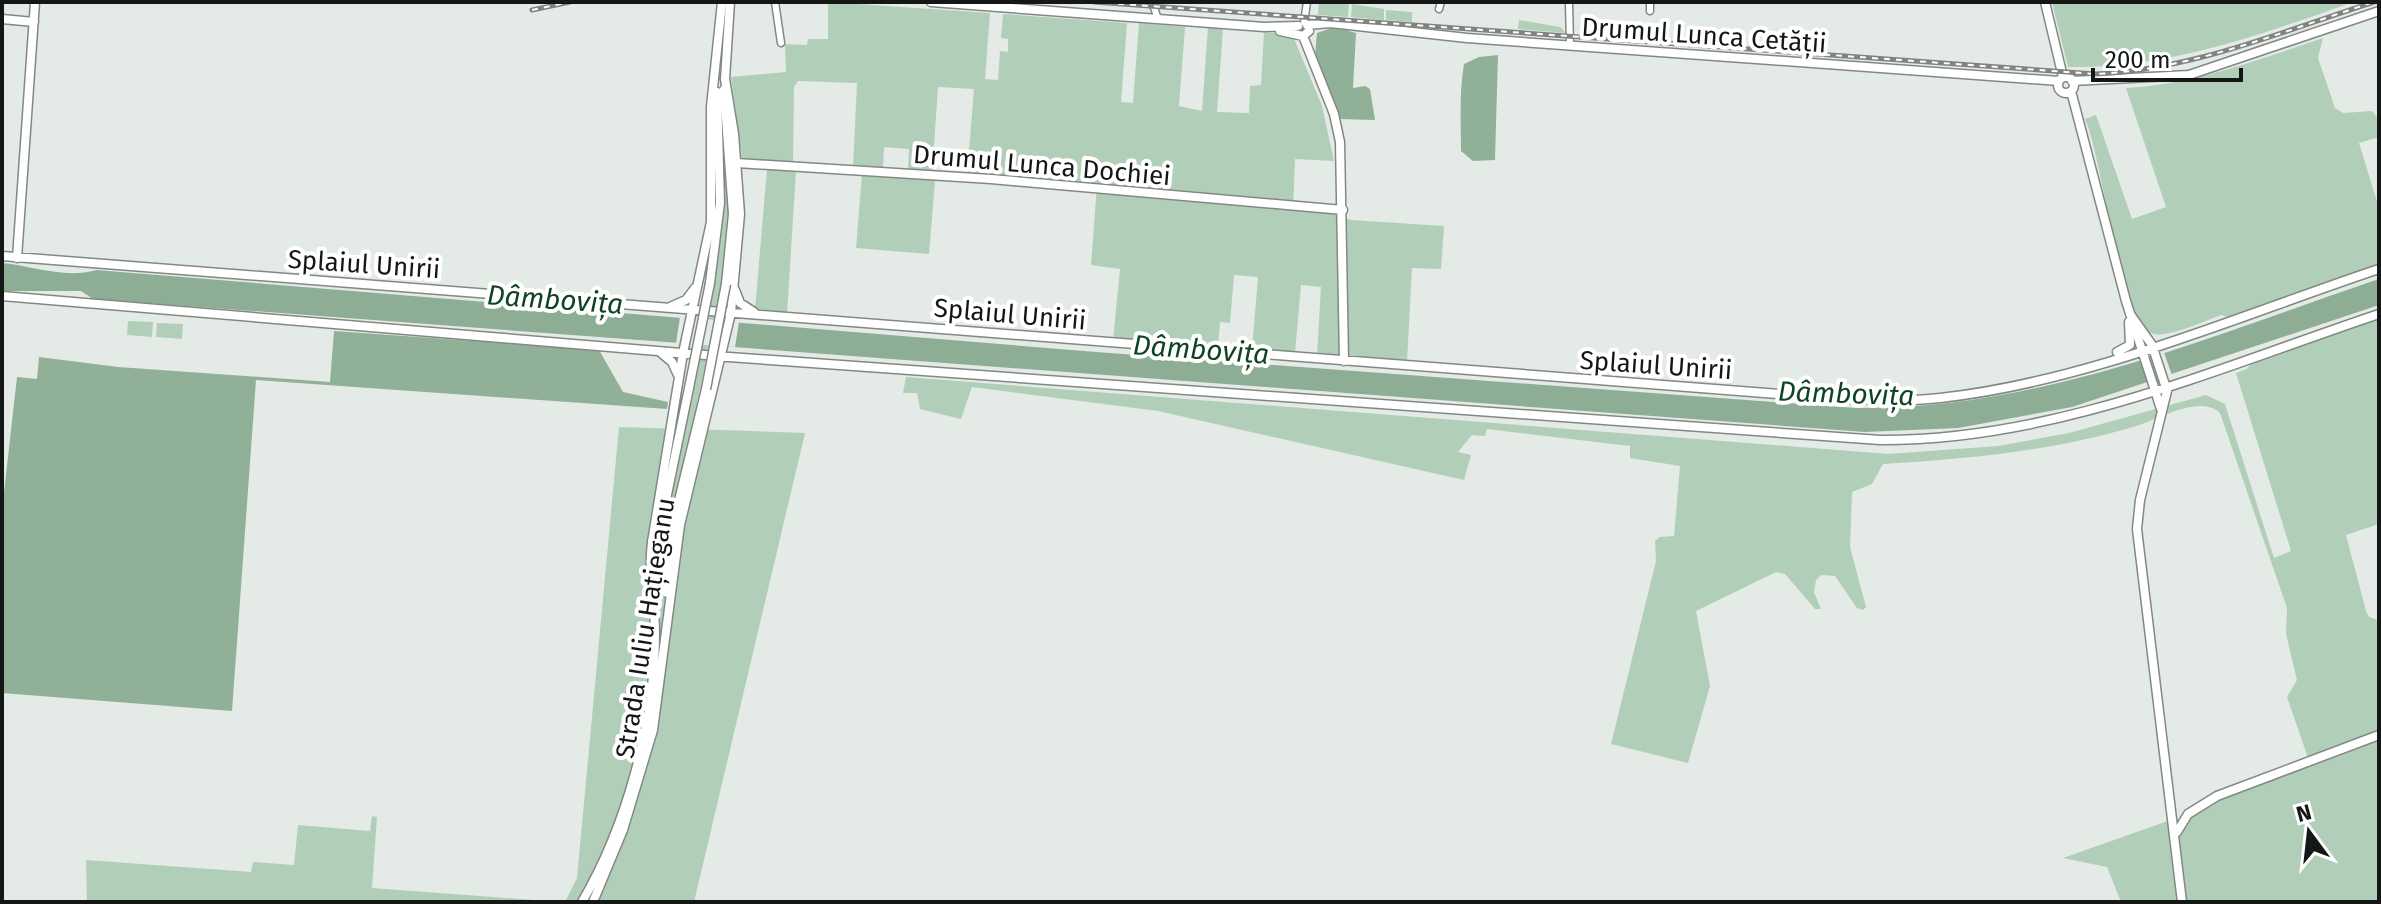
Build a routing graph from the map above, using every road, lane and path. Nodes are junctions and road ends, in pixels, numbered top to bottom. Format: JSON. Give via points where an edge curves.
{"nodes":[{"id":1,"x":35,"y":2,"type":"edge"},
{"id":2,"x":722,"y":2,"type":"edge"},
{"id":3,"x":730,"y":2,"type":"edge"},
{"id":4,"x":775,"y":2,"type":"edge"},
{"id":5,"x":931,"y":2,"type":"edge"},
{"id":6,"x":1152,"y":2,"type":"edge"},
{"id":7,"x":1307,"y":2,"type":"edge"},
{"id":8,"x":1569,"y":2,"type":"edge"},
{"id":9,"x":1650,"y":2,"type":"edge"},
{"id":10,"x":2045,"y":2,"type":"edge"},
{"id":11,"x":1052,"y":6,"type":"edge"},
{"id":12,"x":1650,"y":11,"type":"dead end"},
{"id":13,"x":2379,"y":11,"type":"edge"},
{"id":14,"x":2,"y":19,"type":"edge"},
{"id":15,"x":1158,"y":19,"type":"junction"},
{"id":16,"x":34,"y":22,"type":"junction"},
{"id":17,"x":1305,"y":32,"type":"junction"},
{"id":18,"x":781,"y":43,"type":"dead end"},
{"id":19,"x":1570,"y":46,"type":"junction"},
{"id":20,"x":720,"y":79,"type":"junction"},
{"id":21,"x":2066,"y":85,"type":"junction"},
{"id":22,"x":737,"y":163,"type":"junction"},
{"id":23,"x":1343,"y":210,"type":"junction"},
{"id":24,"x":2,"y":256,"type":"edge"},
{"id":25,"x":17,"y":258,"type":"junction"},
{"id":26,"x":2379,"y":269,"type":"edge"},
{"id":27,"x":699,"y":281,"type":"junction"},
{"id":28,"x":731,"y":286,"type":"junction"},
{"id":29,"x":2,"y":296,"type":"edge"},
{"id":30,"x":665,"y":307,"type":"junction"},
{"id":31,"x":692,"y":309,"type":"junction"},
{"id":32,"x":2129,"y":312,"type":"junction"},
{"id":33,"x":731,"y":313,"type":"junction"},
{"id":34,"x":758,"y":314,"type":"junction"},
{"id":35,"x":2379,"y":314,"type":"edge"},
{"id":36,"x":2221,"y":322,"type":"junction"},
{"id":37,"x":2139,"y":329,"type":"junction"},
{"id":38,"x":2153,"y":348,"type":"junction"},
{"id":39,"x":657,"y":350,"type":"junction"},
{"id":40,"x":2143,"y":352,"type":"junction"},
{"id":41,"x":683,"y":353,"type":"junction"},
{"id":42,"x":723,"y":356,"type":"junction"},
{"id":43,"x":761,"y":359,"type":"junction"},
{"id":44,"x":1344,"y":361,"type":"junction"},
{"id":45,"x":2085,"y":369,"type":"junction"},
{"id":46,"x":2195,"y":376,"type":"junction"},
{"id":47,"x":679,"y":379,"type":"junction"},
{"id":48,"x":717,"y":382,"type":"junction"},
{"id":49,"x":2165,"y":382,"type":"junction"},
{"id":50,"x":2154,"y":386,"type":"junction"},
{"id":51,"x":2128,"y":398,"type":"junction"},
{"id":52,"x":2162,"y":403,"type":"junction"},
{"id":53,"x":660,"y":630,"type":"junction"},
{"id":54,"x":2379,"y":735,"type":"edge"},
{"id":55,"x":2179,"y":814,"type":"junction"},
{"id":56,"x":582,"y":902,"type":"edge"},
{"id":57,"x":593,"y":902,"type":"edge"},
{"id":58,"x":2182,"y":902,"type":"edge"}],
"edges":[{"from":1,"to":16,"type":"main road"},
{"from":2,"to":20,"type":"main road"},
{"from":3,"to":20,"type":"main road"},
{"from":4,"to":18,"type":"street"},
{"from":5,"to":11,"type":"main road","name":"Drumul Lunca Cetății"},
{"from":6,"to":15,"type":"street"},
{"from":7,"to":17,"type":"street"},
{"from":8,"to":19,"type":"street"},
{"from":9,"to":12,"type":"street"},
{"from":10,"to":21,"type":"main road"},
{"from":11,"to":15,"type":"main road","name":"Drumul Lunca Cetății"},
{"from":13,"to":21,"type":"main road","name":"Drumul Lunca Cetății","via":[[2189,75]]},
{"from":14,"to":16,"type":"main road"},
{"from":15,"to":17,"type":"main road","name":"Drumul Lunca Cetății"},
{"from":16,"to":25,"type":"main road"},
{"from":17,"to":19,"type":"main road","name":"Drumul Lunca Cetății","via":[[1330,23]]},
{"from":17,"to":23,"type":"main road","via":[[1337,125]]},
{"from":19,"to":21,"type":"main road","name":"Drumul Lunca Cetății"},
{"from":20,"to":22,"type":"main road"},
{"from":20,"to":27,"type":"main road","name":"Strada Iuliu Hațieganu","via":[[711,114],[712,213]]},
{"from":20,"to":28,"type":"main road","via":[[733,214]]},
{"from":20,"to":53,"type":"main road","bridge":true,"via":[[720,203],[710,283],[659,541]]},
{"from":21,"to":32,"type":"main road"},
{"from":22,"to":23,"type":"main road","name":"Drumul Lunca Dochiei"},
{"from":22,"to":28,"type":"main road","via":[[740,214]]},
{"from":23,"to":44,"type":"main road"},
{"from":24,"to":25,"type":"main road","name":"Splaiul Unirii"},
{"from":25,"to":30,"type":"main road","name":"Splaiul Unirii"},
{"from":26,"to":36,"type":"main road","name":"Splaiul Unirii"},
{"from":27,"to":30,"type":"main road","via":[[689,298]]},
{"from":27,"to":31,"type":"main road","name":"Strada Iuliu Hațieganu"},
{"from":28,"to":33,"type":"main road","name":"Strada Iuliu Hațieganu"},
{"from":28,"to":34,"type":"main road","via":[[740,303]]},
{"from":28,"to":53,"type":"main road","bridge":true,"via":[[673,525]]},
{"from":29,"to":39,"type":"main road"},
{"from":30,"to":31,"type":"main road","name":"Splaiul Unirii"},
{"from":31,"to":33,"type":"main road","name":"Splaiul Unirii"},
{"from":31,"to":41,"type":"main road","name":"Strada Iuliu Hațieganu"},
{"from":32,"to":37,"type":"main road"},
{"from":32,"to":40,"type":"main road"},
{"from":32,"to":45,"type":"main road","via":[[2129,347]]},
{"from":33,"to":34,"type":"main road","name":"Splaiul Unirii"},
{"from":33,"to":42,"type":"main road","name":"Strada Iuliu Hațieganu"},
{"from":34,"to":44,"type":"main road","name":"Splaiul Unirii"},
{"from":35,"to":46,"type":"main road"},
{"from":36,"to":37,"type":"main road","via":[[2165,337]]},
{"from":36,"to":38,"type":"main road","name":"Splaiul Unirii"},
{"from":37,"to":38,"type":"main road"},
{"from":38,"to":40,"type":"main road","name":"Splaiul Unirii"},
{"from":38,"to":49,"type":"main road"},
{"from":39,"to":41,"type":"main road"},
{"from":39,"to":47,"type":"main road","via":[[672,362]]},
{"from":40,"to":45,"type":"main road","name":"Splaiul Unirii"},
{"from":40,"to":50,"type":"main road"},
{"from":41,"to":42,"type":"main road"},
{"from":41,"to":47,"type":"main road","name":"Strada Iuliu Hațieganu"},
{"from":42,"to":43,"type":"main road"},
{"from":42,"to":48,"type":"main road","name":"Strada Iuliu Hațieganu"},
{"from":43,"to":48,"type":"main road","via":[[730,364]]},
{"from":43,"to":51,"type":"main road","via":[[1860,440],[1921,440],[1995,431]]},
{"from":44,"to":45,"type":"main road","name":"Splaiul Unirii","via":[[1879,400],[1969,394]]},
{"from":46,"to":49,"type":"main road"},
{"from":46,"to":52,"type":"main road"},
{"from":47,"to":53,"type":"main road","name":"Strada Iuliu Hațieganu","via":[[650,557]]},
{"from":48,"to":53,"type":"main road","name":"Strada Iuliu Hațieganu","via":[[684,505]]},
{"from":49,"to":50,"type":"main road"},
{"from":49,"to":52,"type":"main road"},
{"from":50,"to":51,"type":"main road"},
{"from":50,"to":52,"type":"main road"},
{"from":51,"to":52,"type":"main road","via":[[2147,396]]},
{"from":52,"to":55,"type":"main road","via":[[2137,522],[2169,795]]},
{"from":53,"to":56,"type":"main road","name":"Strada Iuliu Hațieganu","via":[[638,755],[610,842]]},
{"from":53,"to":57,"type":"main road","name":"Strada Iuliu Hațieganu","via":[[649,744],[623,830]]},
{"from":54,"to":55,"type":"main road"},
{"from":55,"to":58,"type":"main road"}]}
